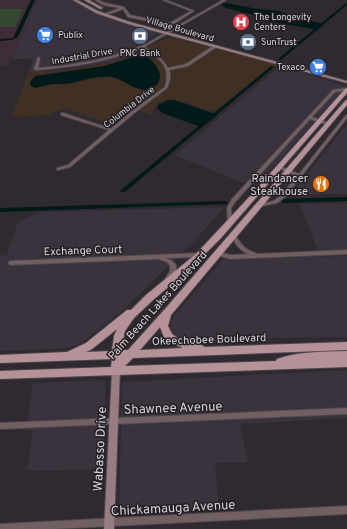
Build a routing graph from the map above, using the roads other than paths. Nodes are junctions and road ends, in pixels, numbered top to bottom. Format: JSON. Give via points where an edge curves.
{"nodes":[{"id":1,"x":75,"y":0,"type":"edge"},
{"id":2,"x":86,"y":0,"type":"edge"},
{"id":3,"x":96,"y":0,"type":"edge"},
{"id":4,"x":164,"y":0,"type":"edge"},
{"id":5,"x":225,"y":0,"type":"edge"},
{"id":6,"x":123,"y":8,"type":"junction"},
{"id":7,"x":112,"y":13,"type":"junction"},
{"id":8,"x":191,"y":13,"type":"junction"},
{"id":9,"x":199,"y":14,"type":"junction"},
{"id":10,"x":105,"y":15,"type":"junction"},
{"id":11,"x":171,"y":31,"type":"junction"},
{"id":12,"x":165,"y":34,"type":"junction"},
{"id":13,"x":214,"y":47,"type":"junction"},
{"id":14,"x":141,"y":48,"type":"junction"},
{"id":15,"x":40,"y":58,"type":"dead end"},
{"id":16,"x":283,"y":64,"type":"junction"},
{"id":17,"x":168,"y":69,"type":"junction"},
{"id":18,"x":347,"y":82,"type":"edge"},
{"id":19,"x":347,"y":90,"type":"edge"},
{"id":20,"x":347,"y":102,"type":"edge"},
{"id":21,"x":62,"y":114,"type":"dead end"},
{"id":22,"x":347,"y":116,"type":"edge"},
{"id":23,"x":310,"y":118,"type":"junction"},
{"id":24,"x":320,"y":121,"type":"junction"},
{"id":25,"x":328,"y":124,"type":"junction"},
{"id":26,"x":112,"y":130,"type":"junction"},
{"id":27,"x":279,"y":168,"type":"junction"},
{"id":28,"x":58,"y":169,"type":"dead end"},
{"id":29,"x":288,"y":171,"type":"junction"},
{"id":30,"x":298,"y":175,"type":"junction"},
{"id":31,"x":270,"y":177,"type":"junction"},
{"id":32,"x":251,"y":182,"type":"junction"},
{"id":33,"x":258,"y":206,"type":"junction"},
{"id":34,"x":230,"y":222,"type":"junction"},
{"id":35,"x":233,"y":235,"type":"junction"},
{"id":36,"x":217,"y":238,"type":"junction"},
{"id":37,"x":347,"y":252,"type":"edge"},
{"id":38,"x":218,"y":254,"type":"junction"},
{"id":39,"x":200,"y":255,"type":"junction"},
{"id":40,"x":267,"y":255,"type":"junction"},
{"id":41,"x":158,"y":257,"type":"junction"},
{"id":42,"x":10,"y":263,"type":"dead end"},
{"id":43,"x":161,"y":288,"type":"junction"},
{"id":44,"x":137,"y":308,"type":"junction"},
{"id":45,"x":168,"y":312,"type":"junction"},
{"id":46,"x":347,"y":346,"type":"edge"},
{"id":47,"x":208,"y":351,"type":"junction"},
{"id":48,"x":117,"y":354,"type":"junction"},
{"id":49,"x":129,"y":354,"type":"junction"},
{"id":50,"x":347,"y":355,"type":"edge"},
{"id":51,"x":66,"y":356,"type":"junction"},
{"id":52,"x":0,"y":358,"type":"edge"},
{"id":53,"x":347,"y":363,"type":"edge"},
{"id":54,"x":266,"y":366,"type":"junction"},
{"id":55,"x":116,"y":370,"type":"junction"},
{"id":56,"x":0,"y":374,"type":"edge"},
{"id":57,"x":347,"y":411,"type":"edge"},
{"id":58,"x":114,"y":421,"type":"junction"},
{"id":59,"x":0,"y":426,"type":"edge"},
{"id":60,"x":347,"y":510,"type":"edge"},
{"id":61,"x":109,"y":525,"type":"edge"},
{"id":62,"x":0,"y":528,"type":"edge"}],
"edges":[{"from":1,"to":10,"type":"street","name":"Village Boulevard"},
{"from":2,"to":7,"type":"street","name":"Village Boulevard"},
{"from":3,"to":6,"type":"street"},
{"from":4,"to":8,"type":"street","via":[[193,11]]},
{"from":5,"to":9,"type":"street","name":"Industrial Drive"},
{"from":6,"to":7,"type":"street"},
{"from":6,"to":8,"type":"street","via":[[129,16],[167,24]]},
{"from":7,"to":10,"type":"street"},
{"from":7,"to":11,"type":"street","name":"Village Boulevard"},
{"from":8,"to":9,"type":"street"},
{"from":9,"to":11,"type":"street","name":"Industrial Drive"},
{"from":10,"to":12,"type":"street","name":"Village Boulevard"},
{"from":11,"to":12,"type":"street","name":"Industrial Drive"},
{"from":11,"to":16,"type":"street","name":"Village Boulevard"},
{"from":12,"to":13,"type":"street","name":"Village Boulevard"},
{"from":12,"to":14,"type":"street","name":"Industrial Drive"},
{"from":13,"to":16,"type":"street","name":"Village Boulevard"},
{"from":13,"to":17,"type":"street","via":[[187,65]]},
{"from":14,"to":15,"type":"street","name":"Industrial Drive","via":[[97,62],[36,69]]},
{"from":14,"to":17,"type":"street","via":[[160,58]]},
{"from":16,"to":18,"type":"street","name":"Village Boulevard"},
{"from":17,"to":26,"type":"street","name":"Columbia Drive","via":[[169,79],[164,90]]},
{"from":19,"to":23,"type":"street","via":[[334,92]]},
{"from":19,"to":24,"type":"main road","name":"Palm Beach Lakes Boulevard"},
{"from":20,"to":25,"type":"main road","name":"Palm Beach Lakes Boulevard"},
{"from":21,"to":26,"type":"street"},
{"from":22,"to":30,"type":"street"},
{"from":23,"to":24,"type":"street"},
{"from":23,"to":32,"type":"street"},
{"from":24,"to":25,"type":"street"},
{"from":24,"to":27,"type":"main road","name":"Palm Beach Lakes Boulevard"},
{"from":25,"to":29,"type":"main road","name":"Palm Beach Lakes Boulevard"},
{"from":26,"to":28,"type":"street","name":"Columbia Drive","via":[[69,166]]},
{"from":27,"to":29,"type":"street"},
{"from":27,"to":31,"type":"main road","name":"Palm Beach Lakes Boulevard"},
{"from":29,"to":30,"type":"street"},
{"from":29,"to":33,"type":"main road","name":"Palm Beach Lakes Boulevard"},
{"from":30,"to":33,"type":"street","via":[[279,199],[271,204]]},
{"from":31,"to":32,"type":"street"},
{"from":31,"to":34,"type":"main road","name":"Palm Beach Lakes Boulevard"},
{"from":32,"to":34,"type":"street","via":[[230,205]]},
{"from":33,"to":35,"type":"main road","name":"Palm Beach Lakes Boulevard"},
{"from":34,"to":36,"type":"main road","name":"Palm Beach Lakes Boulevard"},
{"from":35,"to":38,"type":"main road","name":"Palm Beach Lakes Boulevard"},
{"from":35,"to":40,"type":"street","via":[[236,243],[248,252]]},
{"from":36,"to":38,"type":"main road"},
{"from":36,"to":39,"type":"main road","name":"Palm Beach Lakes Boulevard"},
{"from":37,"to":40,"type":"street"},
{"from":38,"to":40,"type":"street","via":[[232,257]]},
{"from":38,"to":45,"type":"main road","name":"Palm Beach Lakes Boulevard"},
{"from":39,"to":41,"type":"street","name":"Exchange Court"},
{"from":39,"to":43,"type":"main road","name":"Palm Beach Lakes Boulevard"},
{"from":41,"to":42,"type":"street","name":"Exchange Court"},
{"from":41,"to":43,"type":"street","via":[[169,261],[174,268]]},
{"from":43,"to":44,"type":"main road","name":"Palm Beach Lakes Boulevard"},
{"from":44,"to":48,"type":"main road","name":"Palm Beach Lakes Boulevard","via":[[120,330]]},
{"from":44,"to":51,"type":"main road","via":[[89,346]]},
{"from":45,"to":47,"type":"main road","via":[[164,326],[168,337],[179,343]]},
{"from":45,"to":49,"type":"main road","name":"Palm Beach Lakes Boulevard"},
{"from":46,"to":47,"type":"main road","name":"Okeechobee Boulevard"},
{"from":47,"to":49,"type":"main road","name":"Okeechobee Boulevard"},
{"from":48,"to":49,"type":"main road","name":"Okeechobee Boulevard"},
{"from":48,"to":51,"type":"main road","name":"Okeechobee Boulevard"},
{"from":48,"to":55,"type":"main road","name":"Palm Beach Lakes Boulevard"},
{"from":49,"to":55,"type":"main road","name":"Palm Beach Lakes Boulevard"},
{"from":50,"to":54,"type":"main road","via":[[300,357]]},
{"from":51,"to":52,"type":"main road","name":"Okeechobee Boulevard"},
{"from":53,"to":54,"type":"main road"},
{"from":54,"to":55,"type":"main road"},
{"from":55,"to":56,"type":"main road"},
{"from":55,"to":58,"type":"street","name":"Wabasso Drive"},
{"from":57,"to":58,"type":"street","name":"Shawnee Avenue"},
{"from":58,"to":59,"type":"street","name":"Shawnee Avenue"},
{"from":58,"to":61,"type":"street","name":"Wabasso Drive"},
{"from":60,"to":61,"type":"street","name":"Chickamauga Avenue"},
{"from":61,"to":62,"type":"street","name":"Chickamauga Avenue"}]}
